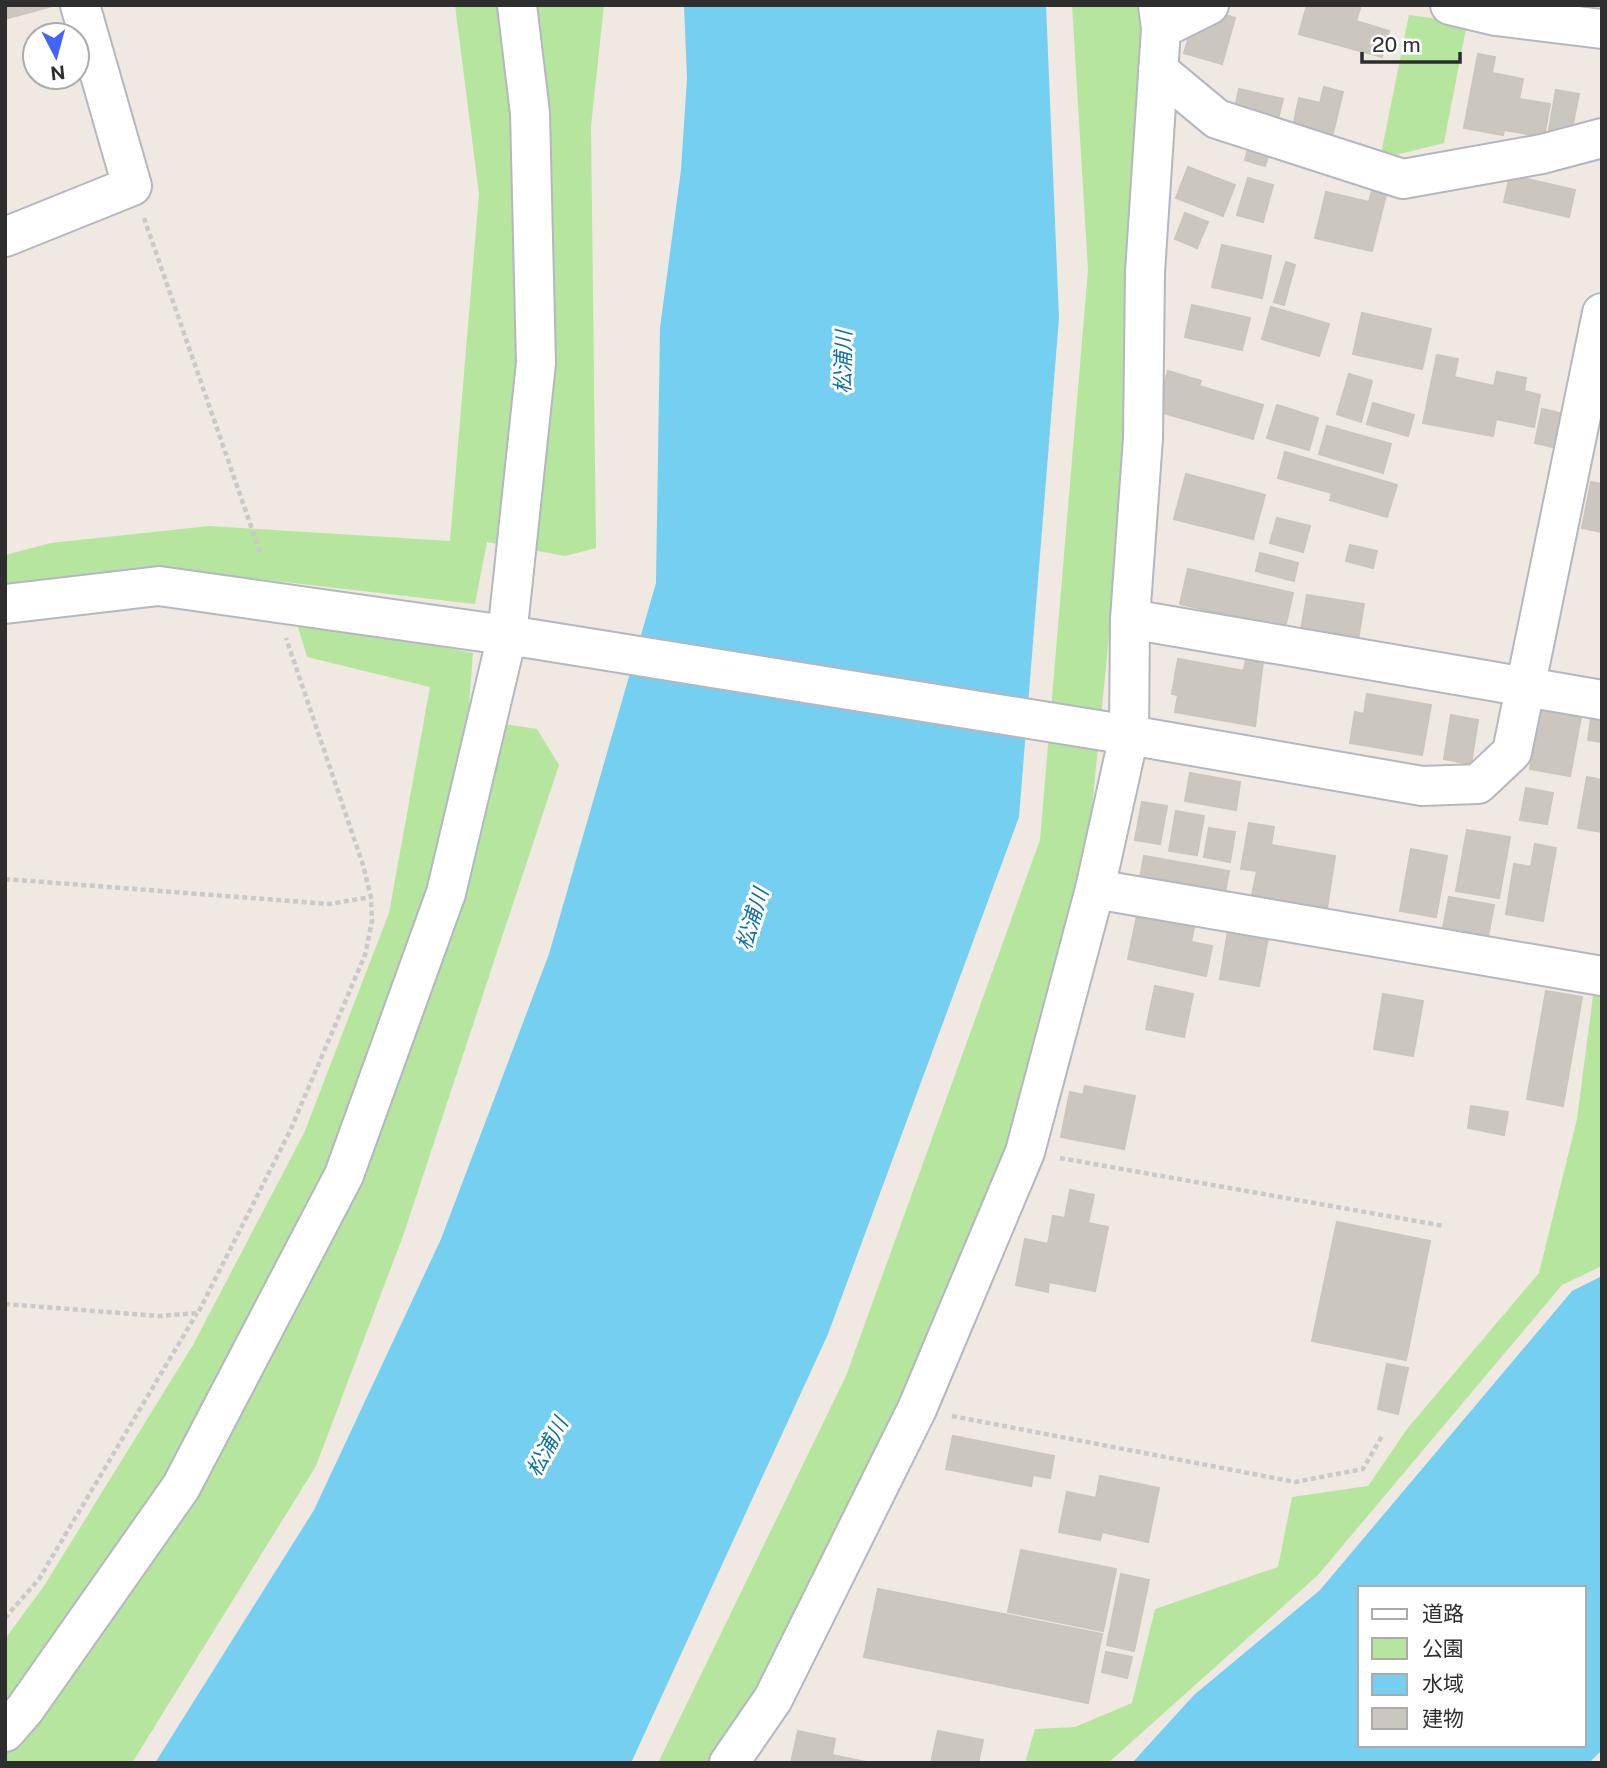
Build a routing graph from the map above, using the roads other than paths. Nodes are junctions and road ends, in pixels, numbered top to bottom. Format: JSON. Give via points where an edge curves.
{"nodes":[{"id":1,"x":80,"y":5,"type":"edge"},
{"id":2,"x":517,"y":5,"type":"edge"},
{"id":3,"x":1209,"y":5,"type":"edge"},
{"id":4,"x":1450,"y":5,"type":"edge"},
{"id":5,"x":1159,"y":17,"type":"edge"},
{"id":6,"x":1602,"y":29,"type":"edge"},
{"id":7,"x":1158,"y":70,"type":"junction"},
{"id":8,"x":1602,"y":138,"type":"edge"},
{"id":9,"x":5,"y":237,"type":"edge"},
{"id":10,"x":1602,"y":313,"type":"edge"},
{"id":11,"x":5,"y":604,"type":"edge"},
{"id":12,"x":1130,"y":619,"type":"junction"},
{"id":13,"x":520,"y":637,"type":"junction"},
{"id":14,"x":1525,"y":687,"type":"junction"},
{"id":15,"x":1602,"y":700,"type":"edge"},
{"id":16,"x":1116,"y":733,"type":"junction"},
{"id":17,"x":1095,"y":889,"type":"junction"},
{"id":18,"x":1602,"y":976,"type":"edge"},
{"id":19,"x":5,"y":1732,"type":"edge"},
{"id":20,"x":729,"y":1763,"type":"edge"}],
"edges":[{"from":1,"to":9,"type":"street","via":[[132,186]]},
{"from":2,"to":13,"type":"street","via":[[530,113],[536,363]]},
{"from":3,"to":5,"type":"street"},
{"from":4,"to":6,"type":"street","via":[[1496,16]]},
{"from":5,"to":7,"type":"street"},
{"from":7,"to":8,"type":"street","via":[[1217,118],[1403,179],[1542,155]]},
{"from":7,"to":12,"type":"street","via":[[1145,272],[1143,438]]},
{"from":10,"to":14,"type":"street"},
{"from":11,"to":13,"type":"street","via":[[159,586]]},
{"from":12,"to":14,"type":"street"},
{"from":12,"to":16,"type":"street"},
{"from":13,"to":16,"type":"street"},
{"from":13,"to":19,"type":"street","via":[[446,893],[344,1175],[181,1487]]},
{"from":14,"to":15,"type":"street"},
{"from":14,"to":16,"type":"street","via":[[1512,752],[1478,784],[1422,786]]},
{"from":16,"to":17,"type":"street"},
{"from":17,"to":18,"type":"street"},
{"from":17,"to":20,"type":"street","via":[[1025,1152],[917,1409],[773,1699]]}]}
